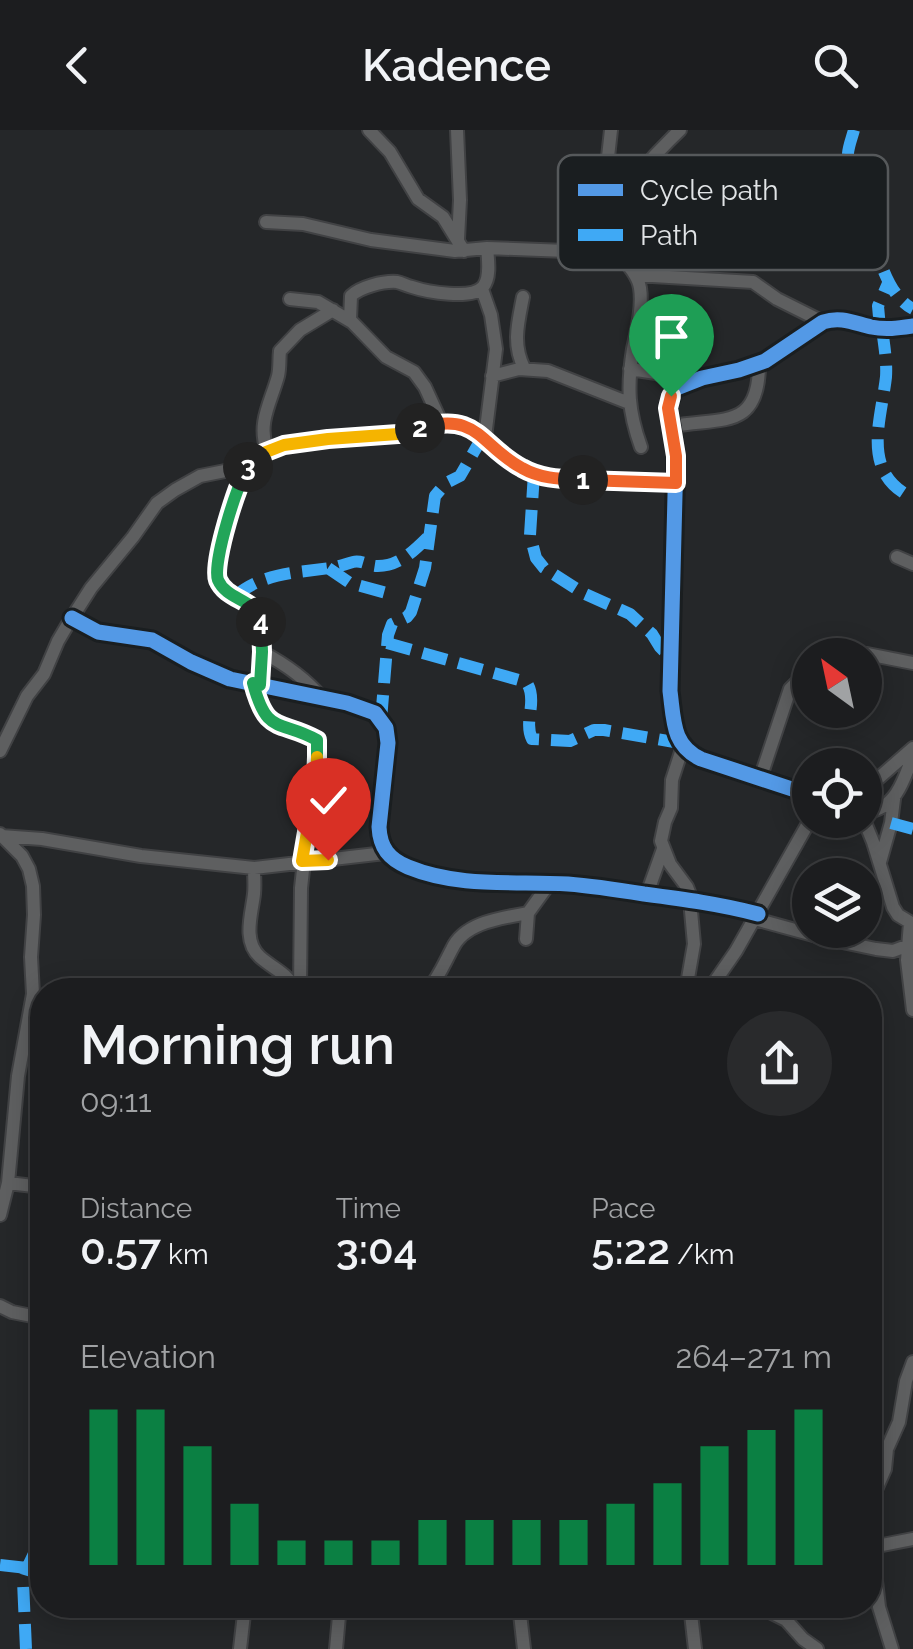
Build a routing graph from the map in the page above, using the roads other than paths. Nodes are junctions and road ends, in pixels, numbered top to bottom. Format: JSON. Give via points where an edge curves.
{"nodes":[{"id":1,"x":369,"y":130,"type":"edge"},
{"id":2,"x":457,"y":130,"type":"edge"},
{"id":3,"x":611,"y":130,"type":"edge"},
{"id":4,"x":680,"y":130,"type":"edge"},
{"id":5,"x":608,"y":155,"type":"edge"},
{"id":6,"x":656,"y":155,"type":"edge"},
{"id":7,"x":266,"y":222,"type":"dead end"},
{"id":8,"x":461,"y":246,"type":"junction"},
{"id":9,"x":488,"y":248,"type":"junction"},
{"id":10,"x":558,"y":251,"type":"edge"},
{"id":11,"x":632,"y":270,"type":"edge"},
{"id":12,"x":636,"y":275,"type":"junction"},
{"id":13,"x":482,"y":288,"type":"junction"},
{"id":14,"x":522,"y":297,"type":"dead end"},
{"id":15,"x":290,"y":299,"type":"dead end"},
{"id":16,"x":332,"y":310,"type":"junction"},
{"id":17,"x":350,"y":320,"type":"junction"},
{"id":18,"x":823,"y":322,"type":"junction"},
{"id":19,"x":913,"y":326,"type":"edge"},
{"id":20,"x":516,"y":338,"type":"junction"},
{"id":21,"x":494,"y":339,"type":"junction"},
{"id":22,"x":758,"y":364,"type":"junction"},
{"id":23,"x":524,"y":368,"type":"junction"},
{"id":24,"x":630,"y":374,"type":"junction"},
{"id":25,"x":492,"y":376,"type":"junction"},
{"id":26,"x":682,"y":384,"type":"junction"},
{"id":27,"x":603,"y":393,"type":"junction"},
{"id":28,"x":629,"y":403,"type":"junction"},
{"id":29,"x":442,"y":422,"type":"junction"},
{"id":30,"x":672,"y":426,"type":"junction"},
{"id":31,"x":485,"y":438,"type":"junction"},
{"id":32,"x":640,"y":448,"type":"dead end"},
{"id":33,"x":267,"y":450,"type":"junction"},
{"id":34,"x":250,"y":466,"type":"junction"},
{"id":35,"x":676,"y":483,"type":"junction"},
{"id":36,"x":897,"y":557,"type":"dead end"},
{"id":37,"x":913,"y":564,"type":"edge"},
{"id":38,"x":72,"y":618,"type":"junction"},
{"id":39,"x":262,"y":652,"type":"junction"},
{"id":40,"x":882,"y":657,"type":"edge"},
{"id":41,"x":913,"y":663,"type":"edge"},
{"id":42,"x":256,"y":684,"type":"junction"},
{"id":43,"x":792,"y":687,"type":"edge"},
{"id":44,"x":322,"y":698,"type":"junction"},
{"id":45,"x":683,"y":746,"type":"junction"},
{"id":46,"x":0,"y":751,"type":"edge"},
{"id":47,"x":913,"y":752,"type":"edge"},
{"id":48,"x":882,"y":777,"type":"edge"},
{"id":49,"x":760,"y":779,"type":"junction"},
{"id":50,"x":792,"y":790,"type":"edge"},
{"id":51,"x":894,"y":797,"type":"junction"},
{"id":52,"x":882,"y":808,"type":"edge"},
{"id":53,"x":0,"y":835,"type":"edge"},
{"id":54,"x":800,"y":838,"type":"edge"},
{"id":55,"x":663,"y":848,"type":"junction"},
{"id":56,"x":385,"y":852,"type":"junction"},
{"id":57,"x":882,"y":858,"type":"edge"},
{"id":58,"x":303,"y":861,"type":"junction"},
{"id":59,"x":254,"y":868,"type":"junction"},
{"id":60,"x":882,"y":871,"type":"edge"},
{"id":61,"x":550,"y":884,"type":"junction"},
{"id":62,"x":648,"y":894,"type":"junction"},
{"id":63,"x":691,"y":900,"type":"junction"},
{"id":64,"x":528,"y":912,"type":"junction"},
{"id":65,"x":756,"y":916,"type":"junction"},
{"id":66,"x":911,"y":924,"type":"edge"},
{"id":67,"x":526,"y":940,"type":"dead end"},
{"id":68,"x":909,"y":945,"type":"junction"},
{"id":69,"x":36,"y":978,"type":"edge"},
{"id":70,"x":288,"y":978,"type":"edge"},
{"id":71,"x":298,"y":978,"type":"edge"},
{"id":72,"x":437,"y":978,"type":"edge"},
{"id":73,"x":688,"y":978,"type":"edge"},
{"id":74,"x":717,"y":978,"type":"edge"},
{"id":75,"x":913,"y":1010,"type":"edge"},
{"id":76,"x":30,"y":1031,"type":"edge"},
{"id":77,"x":8,"y":1183,"type":"junction"},
{"id":78,"x":30,"y":1186,"type":"edge"},
{"id":79,"x":0,"y":1215,"type":"edge"},
{"id":80,"x":0,"y":1306,"type":"edge"},
{"id":81,"x":30,"y":1316,"type":"edge"},
{"id":82,"x":913,"y":1362,"type":"edge"},
{"id":83,"x":882,"y":1474,"type":"edge"},
{"id":84,"x":913,"y":1538,"type":"edge"},
{"id":85,"x":882,"y":1545,"type":"edge"},
{"id":86,"x":882,"y":1613,"type":"edge"},
{"id":87,"x":244,"y":1618,"type":"edge"},
{"id":88,"x":339,"y":1618,"type":"edge"},
{"id":89,"x":520,"y":1618,"type":"edge"},
{"id":90,"x":691,"y":1618,"type":"edge"},
{"id":91,"x":782,"y":1618,"type":"edge"},
{"id":92,"x":240,"y":1649,"type":"edge"},
{"id":93,"x":336,"y":1649,"type":"edge"},
{"id":94,"x":524,"y":1649,"type":"edge"},
{"id":95,"x":695,"y":1649,"type":"edge"},
{"id":96,"x":817,"y":1649,"type":"edge"},
{"id":97,"x":892,"y":1649,"type":"edge"}],
"edges":[{"from":1,"to":8,"type":"street"},
{"from":2,"to":8,"type":"street"},
{"from":3,"to":5,"type":"street"},
{"from":4,"to":6,"type":"street"},
{"from":7,"to":8,"type":"street","via":[[428,248]]},
{"from":8,"to":9,"type":"street"},
{"from":9,"to":10,"type":"street"},
{"from":9,"to":13,"type":"street"},
{"from":11,"to":12,"type":"street"},
{"from":12,"to":18,"type":"street","via":[[748,281]]},
{"from":12,"to":24,"type":"street","via":[[640,305]]},
{"from":13,"to":17,"type":"street","via":[[456,294],[390,282],[351,296]]},
{"from":13,"to":21,"type":"street"},
{"from":14,"to":20,"type":"street"},
{"from":15,"to":16,"type":"street"},
{"from":16,"to":17,"type":"street"},
{"from":16,"to":33,"type":"street","via":[[280,351],[264,416]]},
{"from":17,"to":29,"type":"street","via":[[386,357],[414,372]]},
{"from":18,"to":19,"type":"street"},
{"from":18,"to":22,"type":"street"},
{"from":20,"to":21,"type":"street"},
{"from":20,"to":23,"type":"street"},
{"from":21,"to":25,"type":"street"},
{"from":22,"to":26,"type":"street"},
{"from":22,"to":30,"type":"street","via":[[758,391],[744,412]]},
{"from":23,"to":25,"type":"street"},
{"from":23,"to":27,"type":"street","via":[[548,370]]},
{"from":24,"to":26,"type":"street","via":[[656,373]]},
{"from":24,"to":27,"type":"street"},
{"from":24,"to":28,"type":"street"},
{"from":25,"to":31,"type":"street"},
{"from":26,"to":30,"type":"street","via":[[669,402]]},
{"from":27,"to":28,"type":"street"},
{"from":28,"to":32,"type":"street"},
{"from":29,"to":31,"type":"street"},
{"from":29,"to":33,"type":"street"},
{"from":30,"to":35,"type":"street"},
{"from":31,"to":35,"type":"street","via":[[520,467],[546,477]]},
{"from":33,"to":34,"type":"street"},
{"from":34,"to":38,"type":"street","via":[[200,476],[157,503]]},
{"from":34,"to":39,"type":"street","via":[[217,569],[225,589],[260,613]]},
{"from":35,"to":45,"type":"street","via":[[670,692]]},
{"from":36,"to":37,"type":"street"},
{"from":38,"to":42,"type":"street","via":[[98,632],[152,640],[208,671]]},
{"from":38,"to":46,"type":"street"},
{"from":39,"to":42,"type":"street"},
{"from":39,"to":44,"type":"street"},
{"from":40,"to":41,"type":"street"},
{"from":42,"to":44,"type":"street"},
{"from":42,"to":58,"type":"street","via":[[273,724],[318,743]]},
{"from":43,"to":49,"type":"street"},
{"from":44,"to":56,"type":"street","via":[[375,714],[386,728],[379,827]]},
{"from":45,"to":49,"type":"street","via":[[701,760]]},
{"from":45,"to":55,"type":"street"},
{"from":47,"to":48,"type":"street"},
{"from":47,"to":51,"type":"street"},
{"from":49,"to":50,"type":"street"},
{"from":51,"to":52,"type":"street"},
{"from":51,"to":57,"type":"street"},
{"from":53,"to":59,"type":"street"},
{"from":53,"to":69,"type":"street","via":[[22,856],[34,886]]},
{"from":54,"to":65,"type":"street"},
{"from":55,"to":62,"type":"street"},
{"from":55,"to":63,"type":"street"},
{"from":56,"to":58,"type":"street"},
{"from":56,"to":61,"type":"street","via":[[407,867],[454,880]]},
{"from":58,"to":59,"type":"street"},
{"from":58,"to":71,"type":"street"},
{"from":59,"to":70,"type":"street","via":[[252,947]]},
{"from":60,"to":66,"type":"street","via":[[893,907]]},
{"from":61,"to":62,"type":"street"},
{"from":61,"to":64,"type":"street"},
{"from":62,"to":63,"type":"street"},
{"from":63,"to":65,"type":"street"},
{"from":63,"to":73,"type":"street"},
{"from":64,"to":67,"type":"street"},
{"from":64,"to":72,"type":"street","via":[[461,934]]},
{"from":65,"to":68,"type":"street","via":[[876,949]]},
{"from":65,"to":74,"type":"street"},
{"from":66,"to":68,"type":"street"},
{"from":68,"to":75,"type":"street"},
{"from":76,"to":77,"type":"street","via":[[18,1076]]},
{"from":77,"to":78,"type":"street"},
{"from":77,"to":79,"type":"street"},
{"from":80,"to":81,"type":"street"},
{"from":82,"to":83,"type":"street"},
{"from":84,"to":85,"type":"street"},
{"from":86,"to":97,"type":"street"},
{"from":87,"to":92,"type":"street"},
{"from":88,"to":93,"type":"street"},
{"from":89,"to":94,"type":"street"},
{"from":90,"to":95,"type":"street"},
{"from":91,"to":96,"type":"street"}]}
